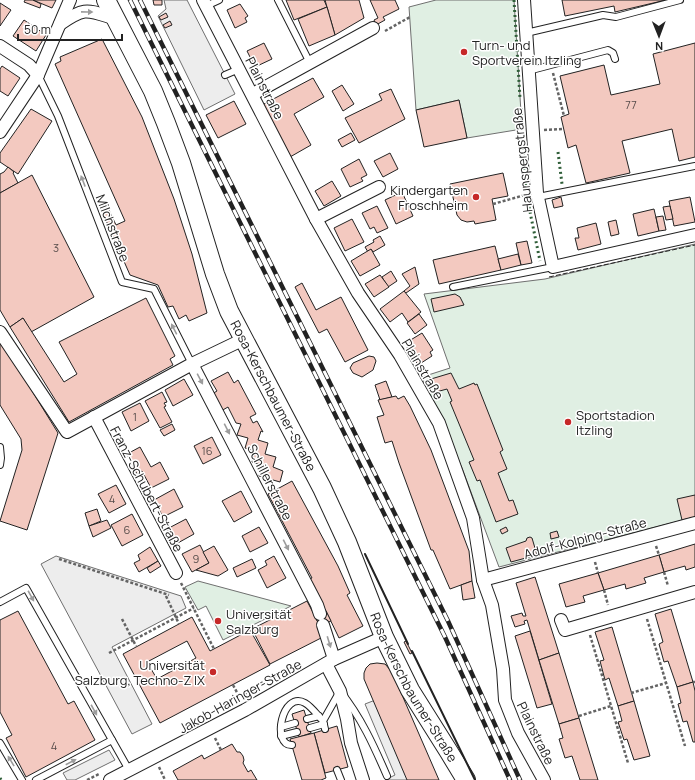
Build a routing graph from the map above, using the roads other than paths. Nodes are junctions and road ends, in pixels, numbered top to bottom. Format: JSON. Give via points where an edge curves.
{"nodes":[{"id":1,"x":70,"y":0,"type":"edge"},
{"id":2,"x":106,"y":0,"type":"edge"},
{"id":3,"x":219,"y":0,"type":"edge"},
{"id":4,"x":278,"y":0,"type":"edge"},
{"id":5,"x":524,"y":0,"type":"edge"},
{"id":6,"x":680,"y":0,"type":"edge"},
{"id":7,"x":205,"y":3,"type":"edge"},
{"id":8,"x":116,"y":19,"type":"junction"},
{"id":9,"x":60,"y":24,"type":"junction"},
{"id":10,"x":374,"y":28,"type":"road end"},
{"id":11,"x":526,"y":32,"type":"junction"},
{"id":12,"x":0,"y":46,"type":"edge"},
{"id":13,"x":615,"y":59,"type":"dead end"},
{"id":14,"x":310,"y":63,"type":"junction"},
{"id":15,"x":239,"y":69,"type":"junction"},
{"id":16,"x":528,"y":71,"type":"junction"},
{"id":17,"x":38,"y":75,"type":"junction"},
{"id":18,"x":225,"y":75,"type":"dead end"},
{"id":19,"x":253,"y":94,"type":"junction"},
{"id":20,"x":0,"y":132,"type":"edge"},
{"id":21,"x":695,"y":166,"type":"edge"},
{"id":22,"x":379,"y":187,"type":"dead end"},
{"id":23,"x":533,"y":196,"type":"junction"},
{"id":24,"x":316,"y":219,"type":"junction"},
{"id":25,"x":695,"y":235,"type":"edge"},
{"id":26,"x":553,"y":267,"type":"junction"},
{"id":27,"x":453,"y":287,"type":"dead end"},
{"id":28,"x":0,"y":332,"type":"edge"},
{"id":29,"x":244,"y":339,"type":"junction"},
{"id":30,"x":192,"y":364,"type":"junction"},
{"id":31,"x":94,"y":417,"type":"junction"},
{"id":32,"x":0,"y":447,"type":"edge"},
{"id":33,"x":0,"y":465,"type":"edge"},
{"id":34,"x":695,"y":523,"type":"edge"},
{"id":35,"x":176,"y":573,"type":"road end"},
{"id":36,"x":483,"y":580,"type":"junction"},
{"id":37,"x":695,"y":592,"type":"edge"},
{"id":38,"x":0,"y":602,"type":"edge"},
{"id":39,"x":561,"y":620,"type":"dead end"},
{"id":40,"x":384,"y":637,"type":"junction"},
{"id":41,"x":330,"y":662,"type":"junction"},
{"id":42,"x":340,"y":691,"type":"junction"},
{"id":43,"x":307,"y":719,"type":"dead end"},
{"id":44,"x":295,"y":723,"type":"dead end"},
{"id":45,"x":323,"y":723,"type":"junction"},
{"id":46,"x":281,"y":727,"type":"junction"},
{"id":47,"x":310,"y":728,"type":"dead end"},
{"id":48,"x":297,"y":732,"type":"dead end"},
{"id":49,"x":282,"y":736,"type":"junction"},
{"id":50,"x":112,"y":740,"type":"junction"},
{"id":51,"x":0,"y":743,"type":"edge"},
{"id":52,"x":292,"y":745,"type":"dead end"},
{"id":53,"x":129,"y":770,"type":"junction"},
{"id":54,"x":337,"y":770,"type":"dead end"},
{"id":55,"x":387,"y":776,"type":"dead end"},
{"id":56,"x":22,"y":780,"type":"edge"},
{"id":57,"x":36,"y":780,"type":"edge"},
{"id":58,"x":110,"y":780,"type":"edge"},
{"id":59,"x":340,"y":780,"type":"edge"},
{"id":60,"x":363,"y":780,"type":"edge"},
{"id":61,"x":466,"y":780,"type":"edge"},
{"id":62,"x":544,"y":780,"type":"edge"}],
"edges":[{"from":1,"to":9,"type":"street"},
{"from":2,"to":8,"type":"main road","name":"Rosa-Kerschbaumer-Straße"},
{"from":3,"to":7,"type":"lane"},
{"from":4,"to":14,"type":"lane"},
{"from":5,"to":11,"type":"street","name":"Haunspergstraße"},
{"from":6,"to":11,"type":"lane","via":[[616,17],[603,15]]},
{"from":7,"to":15,"type":"street","name":"Plainstraße"},
{"from":9,"to":8,"type":"street","one_way":true,"via":[[81,11],[90,11]]},
{"from":8,"to":29,"type":"main road","name":"Rosa-Kerschbaumer-Straße","via":[[166,122],[215,274]]},
{"from":9,"to":17,"type":"street"},
{"from":10,"to":14,"type":"street"},
{"from":11,"to":16,"type":"street","name":"Haunspergstraße"},
{"from":12,"to":17,"type":"street","via":[[29,65]]},
{"from":13,"to":16,"type":"lane","via":[[613,53],[608,50]]},
{"from":14,"to":19,"type":"street"},
{"from":15,"to":18,"type":"lane"},
{"from":15,"to":19,"type":"street","name":"Plainstraße"},
{"from":16,"to":23,"type":"street","name":"Haunspergstraße"},
{"from":17,"to":20,"type":"street"},
{"from":30,"to":17,"type":"lane","name":"Milchstraße","one_way":true,"via":[[154,289],[122,282],[58,116]]},
{"from":19,"to":24,"type":"street","name":"Plainstraße"},
{"from":21,"to":23,"type":"lane"},
{"from":22,"to":24,"type":"street"},
{"from":23,"to":26,"type":"street","name":"Haunspergstraße"},
{"from":24,"to":36,"type":"street","name":"Plainstraße","via":[[358,293],[400,355],[439,423],[473,518]]},
{"from":25,"to":26,"type":"street"},
{"from":26,"to":27,"type":"lane"},
{"from":28,"to":31,"type":"street","name":"Franz-Schubert-Straße","via":[[67,432]]},
{"from":29,"to":30,"type":"street","name":"Franz-Schubert-Straße"},
{"from":29,"to":40,"type":"main road","name":"Rosa-Kerschbaumer-Straße","via":[[322,488],[347,542]]},
{"from":30,"to":31,"type":"street","name":"Franz-Schubert-Straße"},
{"from":30,"to":41,"type":"street","name":"Schillerstraße","one_way":true,"via":[[314,598],[322,619]]},
{"from":31,"to":35,"type":"street","name":"Franz-Schubert-Straße"},
{"from":32,"to":33,"type":"lane"},
{"from":34,"to":36,"type":"street","name":"Adolf-Kolping-Straße"},
{"from":36,"to":62,"type":"street","name":"Plainstraße","via":[[492,606],[503,669],[505,700],[518,733]]},
{"from":37,"to":39,"type":"street","via":[[565,630]]},
{"from":38,"to":50,"type":"lane","one_way":true,"via":[[26,588]]},
{"from":40,"to":41,"type":"street","name":"Jakob-Haringer-Straße"},
{"from":40,"to":61,"type":"main road","name":"Rosa-Kerschbaumer-Straße","via":[[410,690]]},
{"from":41,"to":42,"type":"street","name":"Schillerstraße"},
{"from":41,"to":53,"type":"street","name":"Jakob-Haringer-Straße","via":[[245,710]]},
{"from":42,"to":45,"type":"lane"},
{"from":42,"to":55,"type":"lane","via":[[368,734]]},
{"from":42,"to":60,"type":"street","name":"Schillerstraße","via":[[351,743]]},
{"from":43,"to":45,"type":"lane"},
{"from":44,"to":46,"type":"lane"},
{"from":45,"to":46,"type":"lane","via":[[305,703],[296,701],[288,706]]},
{"from":45,"to":47,"type":"lane"},
{"from":46,"to":49,"type":"lane"},
{"from":48,"to":49,"type":"lane"},
{"from":49,"to":52,"type":"lane","via":[[284,742]]},
{"from":50,"to":53,"type":"lane"},
{"from":57,"to":50,"type":"lane","one_way":true},
{"from":56,"to":51,"type":"lane","one_way":true},
{"from":53,"to":58,"type":"street","name":"Jakob-Haringer-Straße"},
{"from":54,"to":59,"type":"lane"}]}
